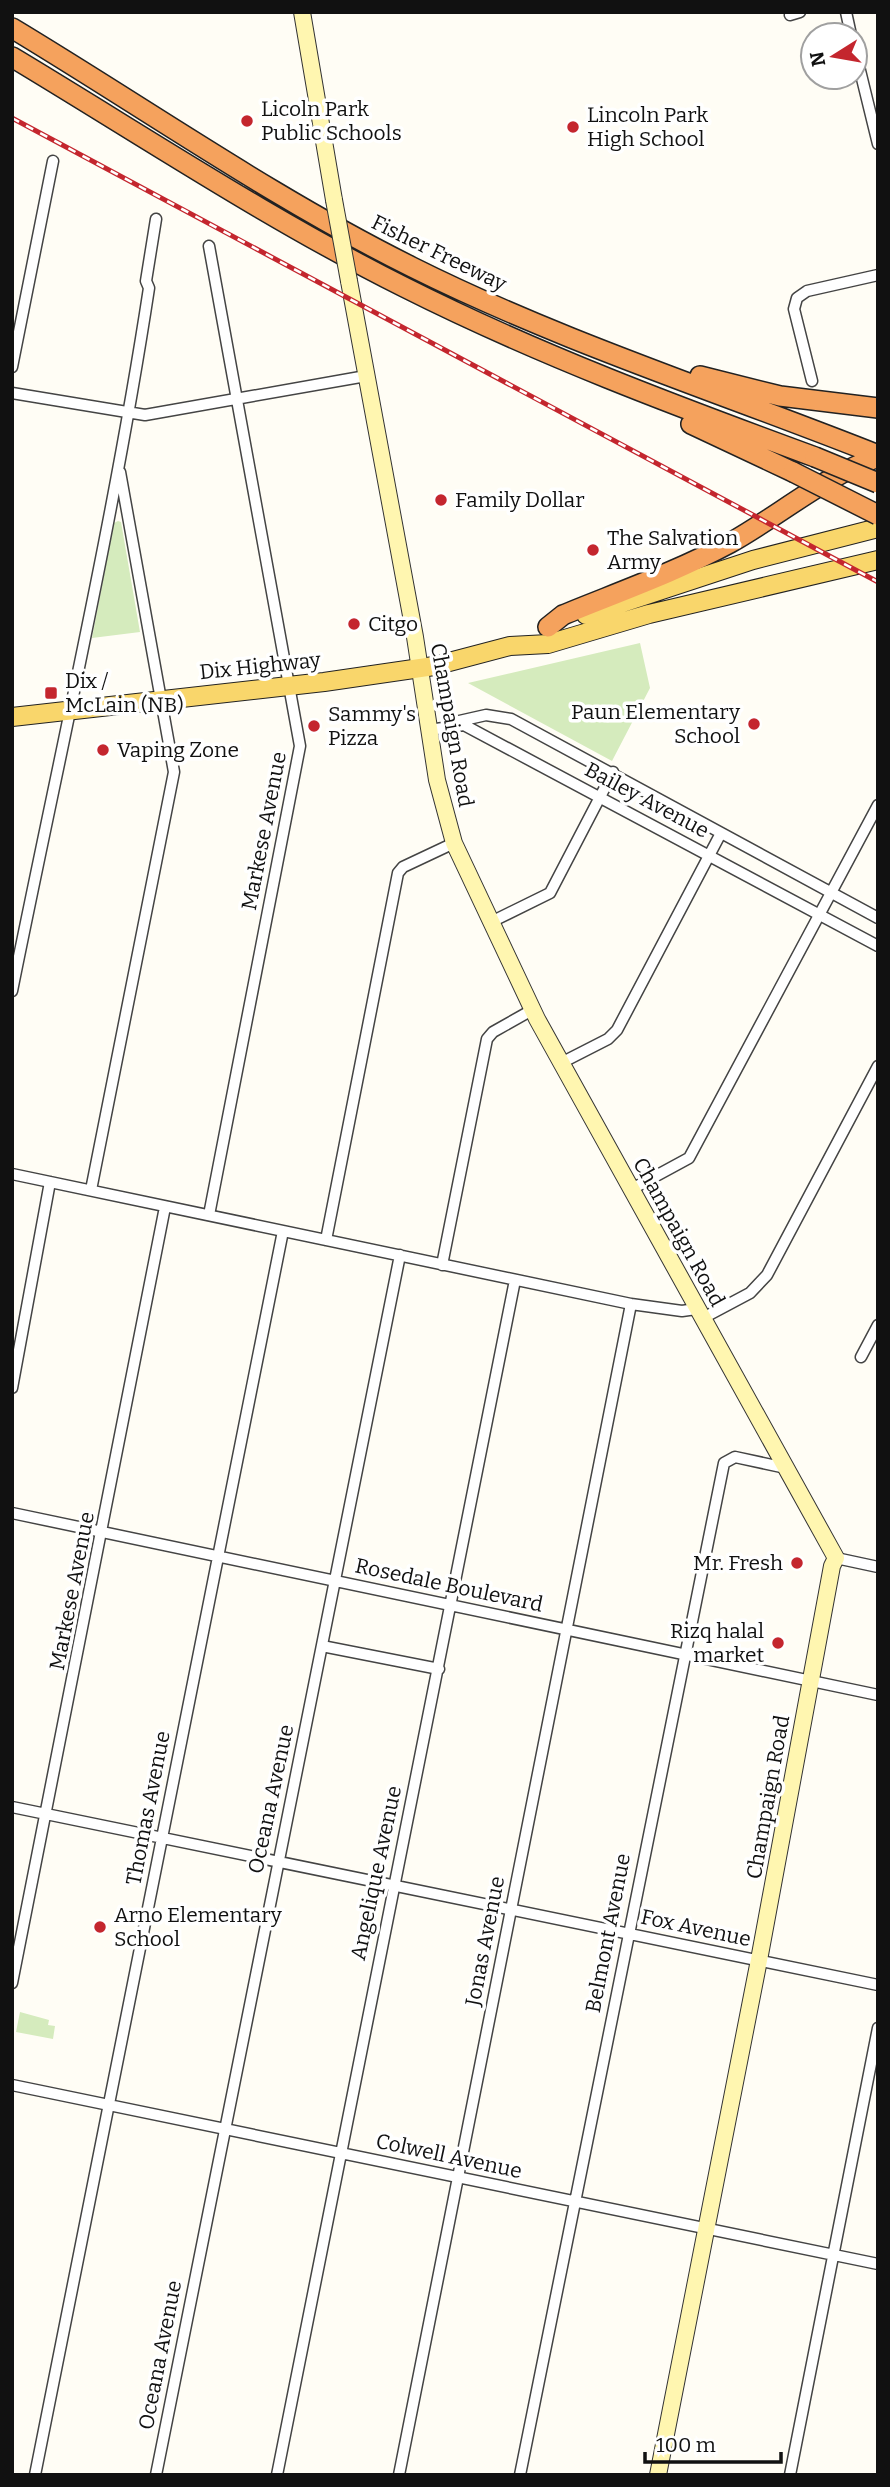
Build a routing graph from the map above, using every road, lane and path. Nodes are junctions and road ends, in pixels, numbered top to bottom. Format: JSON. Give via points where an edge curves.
{"nodes":[{"id":1,"x":302,"y":12,"type":"edge"},
{"id":2,"x":12,"y":16,"type":"edge"},
{"id":3,"x":12,"y":28,"type":"edge"},
{"id":4,"x":58,"y":56,"type":"junction"},
{"id":5,"x":12,"y":57,"type":"edge"},
{"id":6,"x":865,"y":91,"type":"edge"},
{"id":7,"x":878,"y":144,"type":"edge"},
{"id":8,"x":53,"y":161,"type":"dead end"},
{"id":9,"x":156,"y":219,"type":"dead end"},
{"id":10,"x":209,"y":246,"type":"dead end"},
{"id":11,"x":878,"y":275,"type":"edge"},
{"id":12,"x":609,"y":353,"type":"junction"},
{"id":13,"x":12,"y":367,"type":"edge"},
{"id":14,"x":592,"y":371,"type":"junction"},
{"id":15,"x":366,"y":376,"type":"junction"},
{"id":16,"x":812,"y":381,"type":"dead end"},
{"id":17,"x":12,"y":393,"type":"edge"},
{"id":18,"x":238,"y":398,"type":"junction"},
{"id":19,"x":878,"y":408,"type":"edge"},
{"id":20,"x":129,"y":415,"type":"junction"},
{"id":21,"x":878,"y":456,"type":"edge"},
{"id":22,"x":120,"y":469,"type":"junction"},
{"id":23,"x":878,"y":482,"type":"edge"},
{"id":24,"x":878,"y":515,"type":"edge"},
{"id":25,"x":878,"y":528,"type":"edge"},
{"id":26,"x":878,"y":560,"type":"edge"},
{"id":27,"x":548,"y":627,"type":"junction"},
{"id":28,"x":510,"y":646,"type":"junction"},
{"id":29,"x":419,"y":669,"type":"junction"},
{"id":30,"x":290,"y":686,"type":"junction"},
{"id":31,"x":163,"y":700,"type":"junction"},
{"id":32,"x":70,"y":710,"type":"junction"},
{"id":33,"x":12,"y":717,"type":"edge"},
{"id":34,"x":429,"y":730,"type":"junction"},
{"id":35,"x":612,"y":772,"type":"junction"},
{"id":36,"x":602,"y":798,"type":"junction"},
{"id":37,"x":878,"y":806,"type":"edge"},
{"id":38,"x":721,"y":833,"type":"junction"},
{"id":39,"x":454,"y":843,"type":"junction"},
{"id":40,"x":709,"y":856,"type":"junction"},
{"id":41,"x":831,"y":892,"type":"junction"},
{"id":42,"x":820,"y":914,"type":"junction"},
{"id":43,"x":878,"y":918,"type":"edge"},
{"id":44,"x":491,"y":922,"type":"junction"},
{"id":45,"x":878,"y":946,"type":"edge"},
{"id":46,"x":12,"y":991,"type":"edge"},
{"id":47,"x":532,"y":1010,"type":"junction"},
{"id":48,"x":561,"y":1063,"type":"junction"},
{"id":49,"x":878,"y":1066,"type":"edge"},
{"id":50,"x":12,"y":1174,"type":"edge"},
{"id":51,"x":50,"y":1182,"type":"junction"},
{"id":52,"x":91,"y":1190,"type":"junction"},
{"id":53,"x":630,"y":1191,"type":"junction"},
{"id":54,"x":165,"y":1207,"type":"junction"},
{"id":55,"x":209,"y":1215,"type":"junction"},
{"id":56,"x":283,"y":1231,"type":"junction"},
{"id":57,"x":326,"y":1240,"type":"junction"},
{"id":58,"x":400,"y":1255,"type":"junction"},
{"id":59,"x":442,"y":1265,"type":"junction"},
{"id":60,"x":515,"y":1280,"type":"junction"},
{"id":61,"x":631,"y":1304,"type":"junction"},
{"id":62,"x":699,"y":1313,"type":"junction"},
{"id":63,"x":878,"y":1325,"type":"edge"},
{"id":64,"x":861,"y":1357,"type":"dead end"},
{"id":65,"x":12,"y":1388,"type":"edge"},
{"id":66,"x":786,"y":1468,"type":"junction"},
{"id":67,"x":12,"y":1513,"type":"edge"},
{"id":68,"x":103,"y":1532,"type":"junction"},
{"id":69,"x":220,"y":1556,"type":"junction"},
{"id":70,"x":836,"y":1558,"type":"junction"},
{"id":71,"x":878,"y":1567,"type":"edge"},
{"id":72,"x":335,"y":1580,"type":"junction"},
{"id":73,"x":451,"y":1606,"type":"junction"},
{"id":74,"x":568,"y":1629,"type":"junction"},
{"id":75,"x":322,"y":1646,"type":"junction"},
{"id":76,"x":684,"y":1654,"type":"junction"},
{"id":77,"x":439,"y":1668,"type":"junction"},
{"id":78,"x":811,"y":1680,"type":"junction"},
{"id":79,"x":878,"y":1695,"type":"edge"},
{"id":80,"x":12,"y":1807,"type":"edge"},
{"id":81,"x":46,"y":1813,"type":"junction"},
{"id":82,"x":162,"y":1836,"type":"junction"},
{"id":83,"x":278,"y":1861,"type":"junction"},
{"id":84,"x":392,"y":1885,"type":"junction"},
{"id":85,"x":510,"y":1909,"type":"junction"},
{"id":86,"x":628,"y":1933,"type":"junction"},
{"id":87,"x":759,"y":1960,"type":"junction"},
{"id":88,"x":12,"y":1983,"type":"edge"},
{"id":89,"x":878,"y":1985,"type":"edge"},
{"id":90,"x":878,"y":2028,"type":"edge"},
{"id":91,"x":12,"y":2085,"type":"edge"},
{"id":92,"x":109,"y":2105,"type":"junction"},
{"id":93,"x":225,"y":2128,"type":"junction"},
{"id":94,"x":341,"y":2153,"type":"junction"},
{"id":95,"x":458,"y":2178,"type":"junction"},
{"id":96,"x":574,"y":2202,"type":"junction"},
{"id":97,"x":707,"y":2229,"type":"junction"},
{"id":98,"x":834,"y":2254,"type":"junction"},
{"id":99,"x":878,"y":2264,"type":"edge"},
{"id":100,"x":35,"y":2475,"type":"edge"},
{"id":101,"x":156,"y":2475,"type":"edge"},
{"id":102,"x":277,"y":2475,"type":"edge"},
{"id":103,"x":399,"y":2475,"type":"edge"},
{"id":104,"x":520,"y":2475,"type":"edge"},
{"id":105,"x":658,"y":2475,"type":"edge"},
{"id":106,"x":790,"y":2475,"type":"edge"}],
"edges":[{"from":1,"to":15,"type":"street","name":"Champaign Road","bridge":true},
{"from":2,"to":4,"type":"highway"},
{"from":3,"to":4,"type":"highway","name":"Fisher Freeway"},
{"from":4,"to":12,"type":"highway","name":"Fisher Freeway","via":[[282,196],[370,245],[490,305]]},
{"from":5,"to":14,"type":"highway","via":[[304,234],[484,326]]},
{"from":6,"to":7,"type":"street"},
{"from":8,"to":13,"type":"street"},
{"from":9,"to":20,"type":"street"},
{"from":10,"to":18,"type":"street","name":"Markese Avenue"},
{"from":11,"to":16,"type":"street","via":[[807,291],[797,298],[794,309]]},
{"from":12,"to":19,"type":"highway","via":[[624,352],[780,396]]},
{"from":12,"to":21,"type":"highway","name":"Fisher Freeway"},
{"from":14,"to":23,"type":"highway","bridge":true},
{"from":14,"to":24,"type":"highway","bridge":true,"via":[[609,386]]},
{"from":15,"to":18,"type":"street"},
{"from":15,"to":29,"type":"street","name":"Champaign Road"},
{"from":17,"to":20,"type":"street"},
{"from":18,"to":20,"type":"street"},
{"from":18,"to":30,"type":"street","name":"Markese Avenue"},
{"from":20,"to":22,"type":"street"},
{"from":21,"to":27,"type":"highway","via":[[828,480],[703,557],[563,615]]},
{"from":22,"to":31,"type":"street"},
{"from":22,"to":32,"type":"street"},
{"from":25,"to":27,"type":"main road","name":"Dix Highway","via":[[729,568]]},
{"from":26,"to":28,"type":"main road","name":"Dix Highway","via":[[649,614],[548,644]]},
{"from":27,"to":28,"type":"main road","name":"Dix Highway"},
{"from":28,"to":29,"type":"main road","name":"Dix Highway"},
{"from":29,"to":30,"type":"main road","name":"Dix Highway"},
{"from":29,"to":34,"type":"street","name":"Champaign Road"},
{"from":30,"to":31,"type":"main road","name":"Dix Highway"},
{"from":30,"to":55,"type":"street","name":"Markese Avenue","via":[[299,756]]},
{"from":31,"to":32,"type":"main road","name":"Dix Highway"},
{"from":31,"to":52,"type":"street","via":[[174,772]]},
{"from":32,"to":33,"type":"main road","name":"Dix Highway"},
{"from":32,"to":46,"type":"street"},
{"from":34,"to":35,"type":"street","name":"Bailey Avenue","via":[[470,717],[502,716]]},
{"from":34,"to":36,"type":"street","name":"Bailey Avenue","via":[[464,725]]},
{"from":34,"to":39,"type":"street","name":"Champaign Road"},
{"from":35,"to":36,"type":"street"},
{"from":35,"to":38,"type":"street","name":"Bailey Avenue"},
{"from":36,"to":40,"type":"street","name":"Bailey Avenue"},
{"from":36,"to":44,"type":"street","via":[[550,893]]},
{"from":37,"to":41,"type":"street"},
{"from":38,"to":40,"type":"street"},
{"from":38,"to":41,"type":"street","name":"Bailey Avenue"},
{"from":39,"to":44,"type":"street","name":"Champaign Road"},
{"from":39,"to":57,"type":"street","via":[[398,873]]},
{"from":40,"to":42,"type":"street","name":"Bailey Avenue"},
{"from":40,"to":48,"type":"street","via":[[617,1030]]},
{"from":41,"to":42,"type":"street"},
{"from":41,"to":43,"type":"street","name":"Bailey Avenue"},
{"from":42,"to":45,"type":"street","name":"Bailey Avenue"},
{"from":42,"to":53,"type":"street","via":[[689,1158]]},
{"from":44,"to":47,"type":"street","name":"Champaign Road"},
{"from":47,"to":48,"type":"street","name":"Champaign Road"},
{"from":47,"to":59,"type":"street","via":[[487,1039]]},
{"from":48,"to":53,"type":"street","name":"Champaign Road"},
{"from":49,"to":62,"type":"street","via":[[767,1275],[750,1293]]},
{"from":50,"to":51,"type":"street"},
{"from":51,"to":52,"type":"street"},
{"from":51,"to":65,"type":"street"},
{"from":52,"to":54,"type":"street"},
{"from":53,"to":62,"type":"street","name":"Champaign Road"},
{"from":54,"to":55,"type":"street"},
{"from":54,"to":68,"type":"street","name":"Markese Avenue"},
{"from":55,"to":56,"type":"street"},
{"from":56,"to":57,"type":"street"},
{"from":56,"to":69,"type":"street","name":"Thomas Avenue"},
{"from":57,"to":58,"type":"street"},
{"from":58,"to":59,"type":"street"},
{"from":58,"to":72,"type":"street","name":"Oceana Avenue"},
{"from":59,"to":60,"type":"street"},
{"from":60,"to":61,"type":"street"},
{"from":60,"to":73,"type":"street","name":"Angelique Avenue"},
{"from":61,"to":62,"type":"street"},
{"from":61,"to":74,"type":"street","name":"Jonas Avenue"},
{"from":62,"to":66,"type":"street","name":"Champaign Road"},
{"from":63,"to":64,"type":"street"},
{"from":66,"to":70,"type":"street","name":"Champaign Road"},
{"from":66,"to":76,"type":"street","name":"Belmont Avenue","via":[[735,1457],[724,1463]]},
{"from":67,"to":68,"type":"street","name":"Rosedale Boulevard"},
{"from":68,"to":69,"type":"street","name":"Rosedale Boulevard"},
{"from":68,"to":81,"type":"street","name":"Markese Avenue"},
{"from":69,"to":72,"type":"street","name":"Rosedale Boulevard"},
{"from":69,"to":82,"type":"street","name":"Thomas Avenue"},
{"from":70,"to":71,"type":"street"},
{"from":70,"to":78,"type":"street","name":"Champaign Road"},
{"from":72,"to":73,"type":"street","name":"Rosedale Boulevard"},
{"from":72,"to":75,"type":"street","name":"Oceana Avenue"},
{"from":73,"to":74,"type":"street","name":"Rosedale Boulevard"},
{"from":73,"to":77,"type":"street","name":"Angelique Avenue"},
{"from":74,"to":76,"type":"street","name":"Rosedale Boulevard"},
{"from":74,"to":85,"type":"street","name":"Jonas Avenue"},
{"from":75,"to":77,"type":"street"},
{"from":75,"to":83,"type":"street","name":"Oceana Avenue"},
{"from":76,"to":78,"type":"street","name":"Rosedale Boulevard"},
{"from":76,"to":86,"type":"street","name":"Belmont Avenue"},
{"from":77,"to":84,"type":"street","name":"Angelique Avenue"},
{"from":78,"to":79,"type":"street","name":"Rosedale Boulevard"},
{"from":78,"to":87,"type":"street","name":"Champaign Road"},
{"from":80,"to":81,"type":"street","name":"Fox Avenue"},
{"from":81,"to":82,"type":"street","name":"Fox Avenue"},
{"from":81,"to":88,"type":"street","name":"Markese Avenue"},
{"from":82,"to":83,"type":"street","name":"Fox Avenue"},
{"from":82,"to":92,"type":"street","name":"Thomas Avenue"},
{"from":83,"to":84,"type":"street","name":"Fox Avenue"},
{"from":83,"to":93,"type":"street","name":"Oceana Avenue"},
{"from":84,"to":85,"type":"street","name":"Fox Avenue"},
{"from":84,"to":94,"type":"street","name":"Angelique Avenue"},
{"from":85,"to":86,"type":"street","name":"Fox Avenue"},
{"from":85,"to":95,"type":"street","name":"Jonas Avenue"},
{"from":86,"to":87,"type":"street","name":"Fox Avenue"},
{"from":86,"to":96,"type":"street","name":"Belmont Avenue"},
{"from":87,"to":89,"type":"street","name":"Fox Avenue"},
{"from":87,"to":97,"type":"street","name":"Champaign Road"},
{"from":90,"to":98,"type":"street"},
{"from":91,"to":92,"type":"street","name":"Colwell Avenue"},
{"from":92,"to":93,"type":"street","name":"Colwell Avenue"},
{"from":92,"to":100,"type":"street","name":"Thomas Avenue"},
{"from":93,"to":94,"type":"street","name":"Colwell Avenue"},
{"from":93,"to":101,"type":"street","name":"Oceana Avenue"},
{"from":94,"to":95,"type":"street","name":"Colwell Avenue"},
{"from":94,"to":102,"type":"street","name":"Angelique Avenue"},
{"from":95,"to":96,"type":"street","name":"Colwell Avenue"},
{"from":95,"to":103,"type":"street","name":"Jonas Avenue"},
{"from":96,"to":97,"type":"street","name":"Colwell Avenue"},
{"from":96,"to":104,"type":"street","name":"Belmont Avenue"},
{"from":97,"to":98,"type":"street","name":"Colwell Avenue"},
{"from":97,"to":105,"type":"street","name":"Champaign Road"},
{"from":98,"to":99,"type":"street","name":"Colwell Avenue"},
{"from":98,"to":106,"type":"street"}]}
